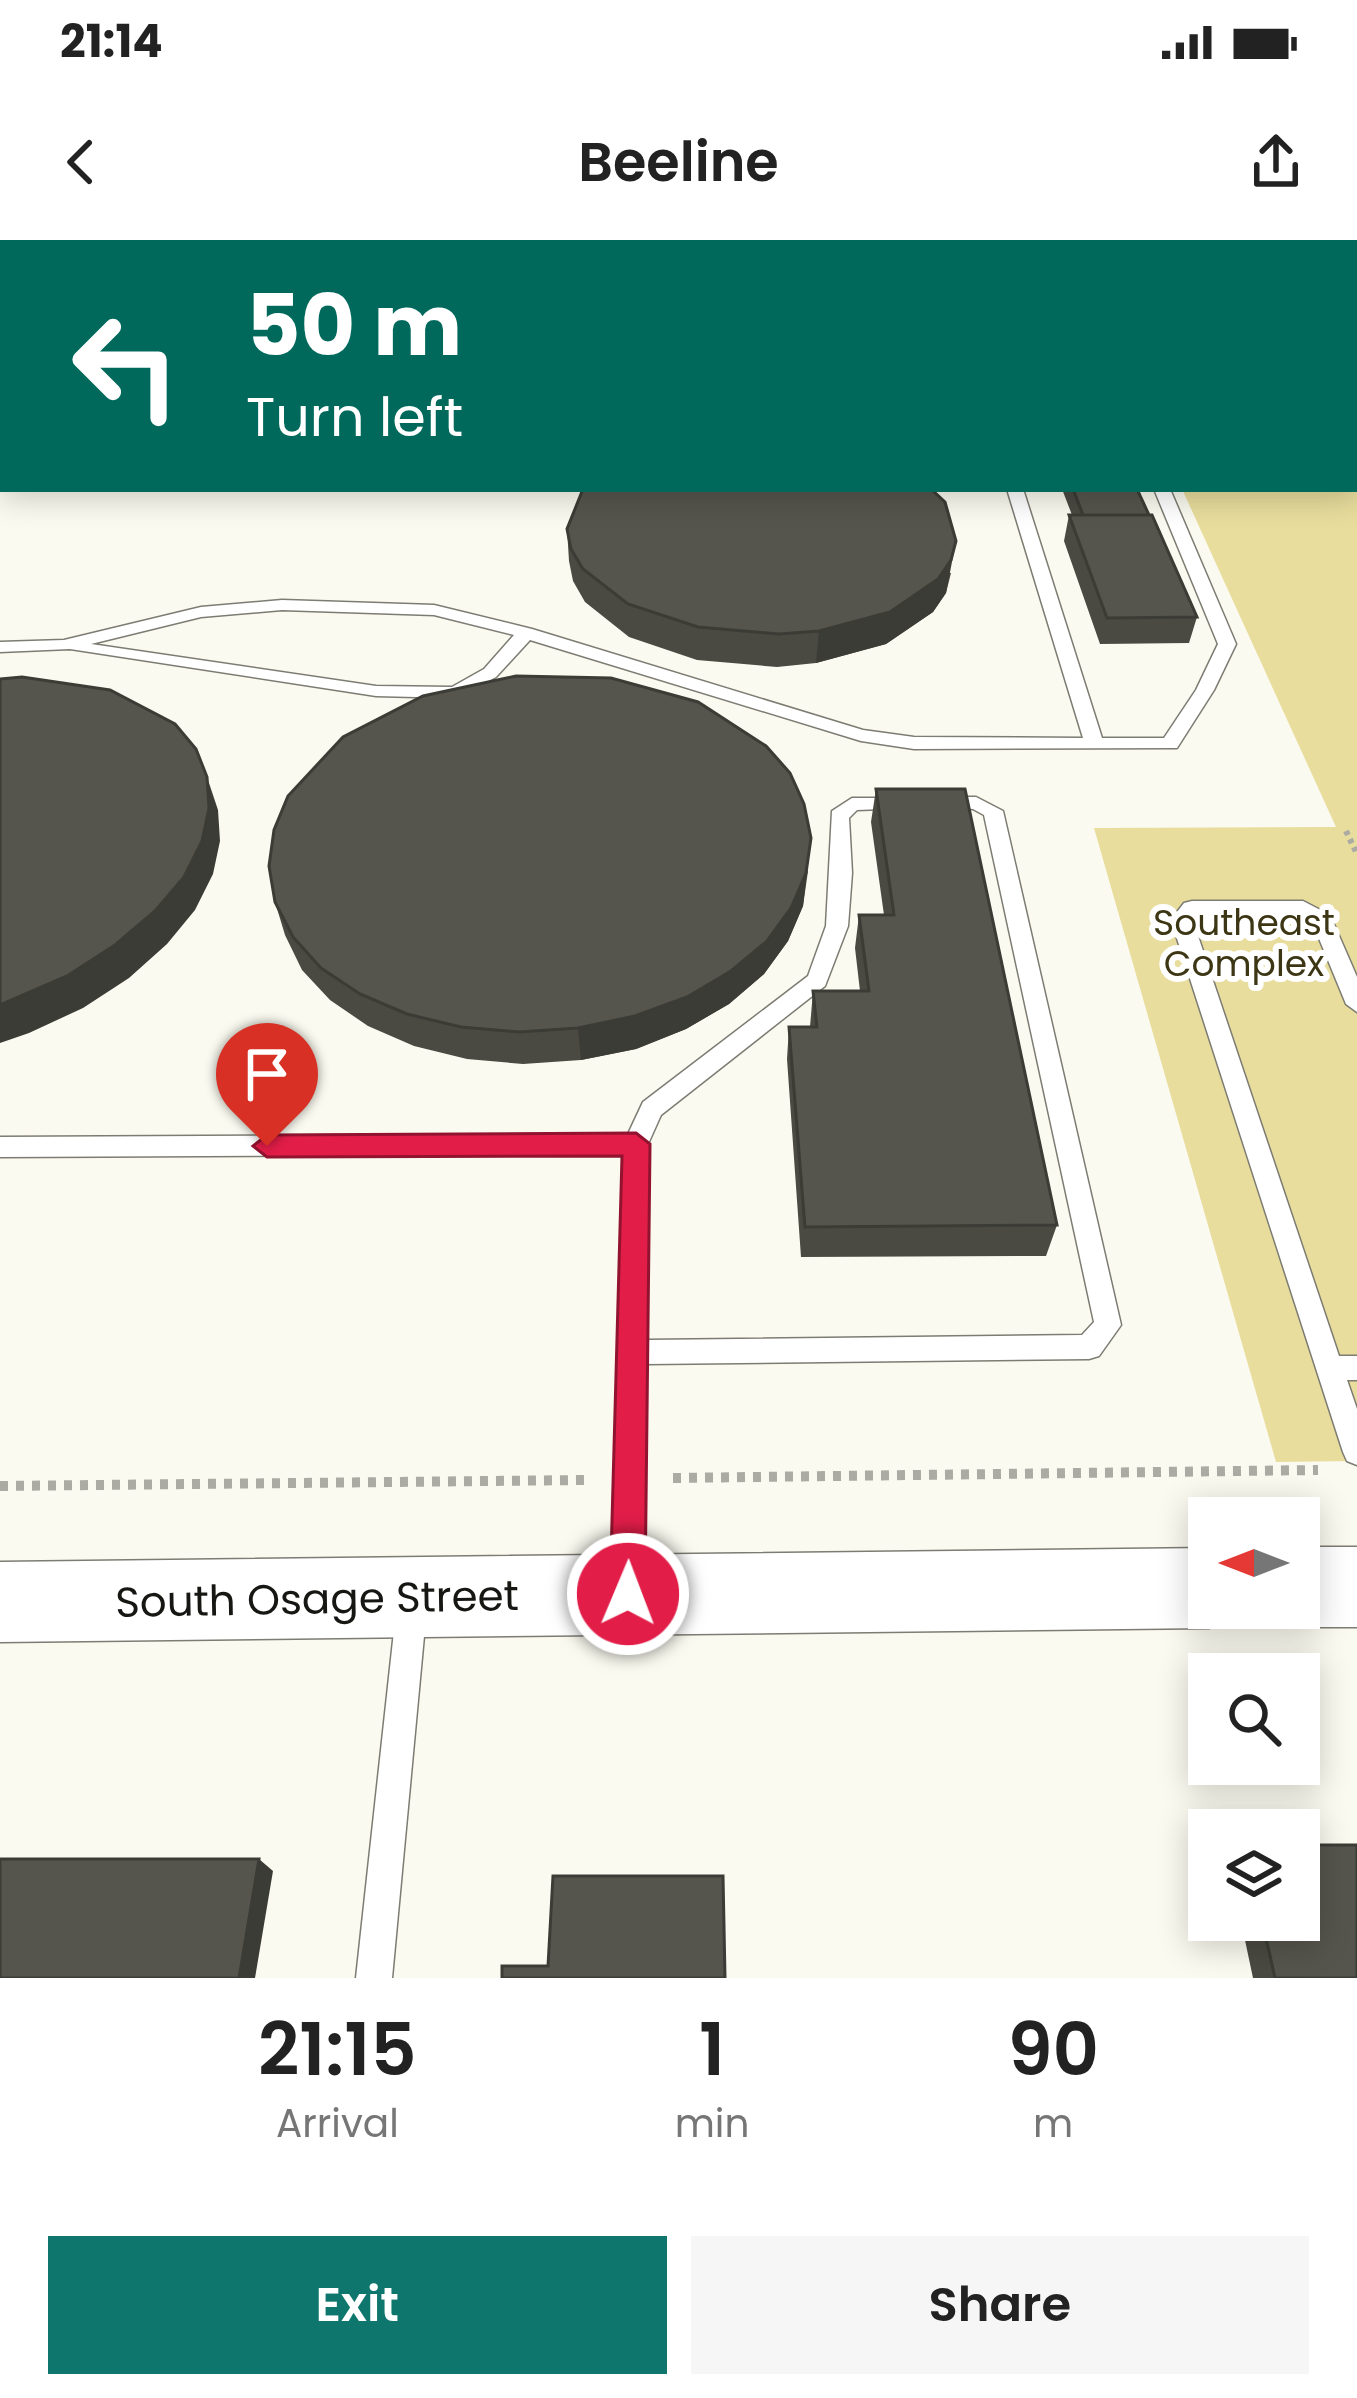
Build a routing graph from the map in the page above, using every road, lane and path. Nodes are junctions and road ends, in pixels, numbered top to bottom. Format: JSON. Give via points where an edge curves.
{"nodes":[{"id":1,"x":1016,"y":492,"type":"edge"},
{"id":2,"x":1163,"y":492,"type":"edge"},
{"id":3,"x":526,"y":633,"type":"junction"},
{"id":4,"x":64,"y":645,"type":"junction"},
{"id":5,"x":0,"y":647,"type":"edge"},
{"id":6,"x":1095,"y":745,"type":"junction"},
{"id":7,"x":1346,"y":831,"type":"dead end"},
{"id":8,"x":1357,"y":854,"type":"edge"},
{"id":9,"x":1357,"y":1004,"type":"edge"},
{"id":10,"x":636,"y":1144,"type":"junction"},
{"id":11,"x":0,"y":1147,"type":"edge"},
{"id":12,"x":630,"y":1352,"type":"junction"},
{"id":13,"x":1343,"y":1368,"type":"edge"},
{"id":14,"x":1357,"y":1452,"type":"edge"},
{"id":15,"x":1357,"y":1587,"type":"edge"},
{"id":16,"x":1188,"y":1588,"type":"edge"},
{"id":17,"x":1320,"y":1588,"type":"edge"},
{"id":18,"x":628,"y":1594,"type":"junction"},
{"id":19,"x":413,"y":1598,"type":"junction"},
{"id":20,"x":0,"y":1602,"type":"edge"},
{"id":21,"x":374,"y":1978,"type":"edge"}],
"edges":[{"from":1,"to":6,"type":"lane"},
{"from":2,"to":6,"type":"lane","via":[[1227,644],[1170,744]]},
{"from":3,"to":4,"type":"lane","via":[[434,610],[282,605],[201,612]]},
{"from":3,"to":4,"type":"lane","via":[[490,673],[456,693],[376,692]]},
{"from":3,"to":6,"type":"lane","via":[[861,735]]},
{"from":4,"to":5,"type":"lane"},
{"from":7,"to":8,"type":"path"},
{"from":9,"to":13,"type":"lane","via":[[1322,920],[1303,908],[1192,908],[1182,920]]},
{"from":10,"to":11,"type":"lane"},
{"from":10,"to":12,"type":"lane"},
{"from":10,"to":12,"type":"lane","via":[[651,1109],[817,980],[837,926],[839,816],[852,804],[976,803],[993,812],[1108,1325],[1089,1347]]},
{"from":12,"to":18,"type":"lane"},
{"from":13,"to":14,"type":"lane"},
{"from":15,"to":17,"type":"main road"},
{"from":16,"to":18,"type":"main road","name":"South Osage Street"},
{"from":18,"to":19,"type":"main road","name":"South Osage Street"},
{"from":19,"to":20,"type":"main road","name":"South Osage Street"},
{"from":19,"to":21,"type":"lane"}]}
